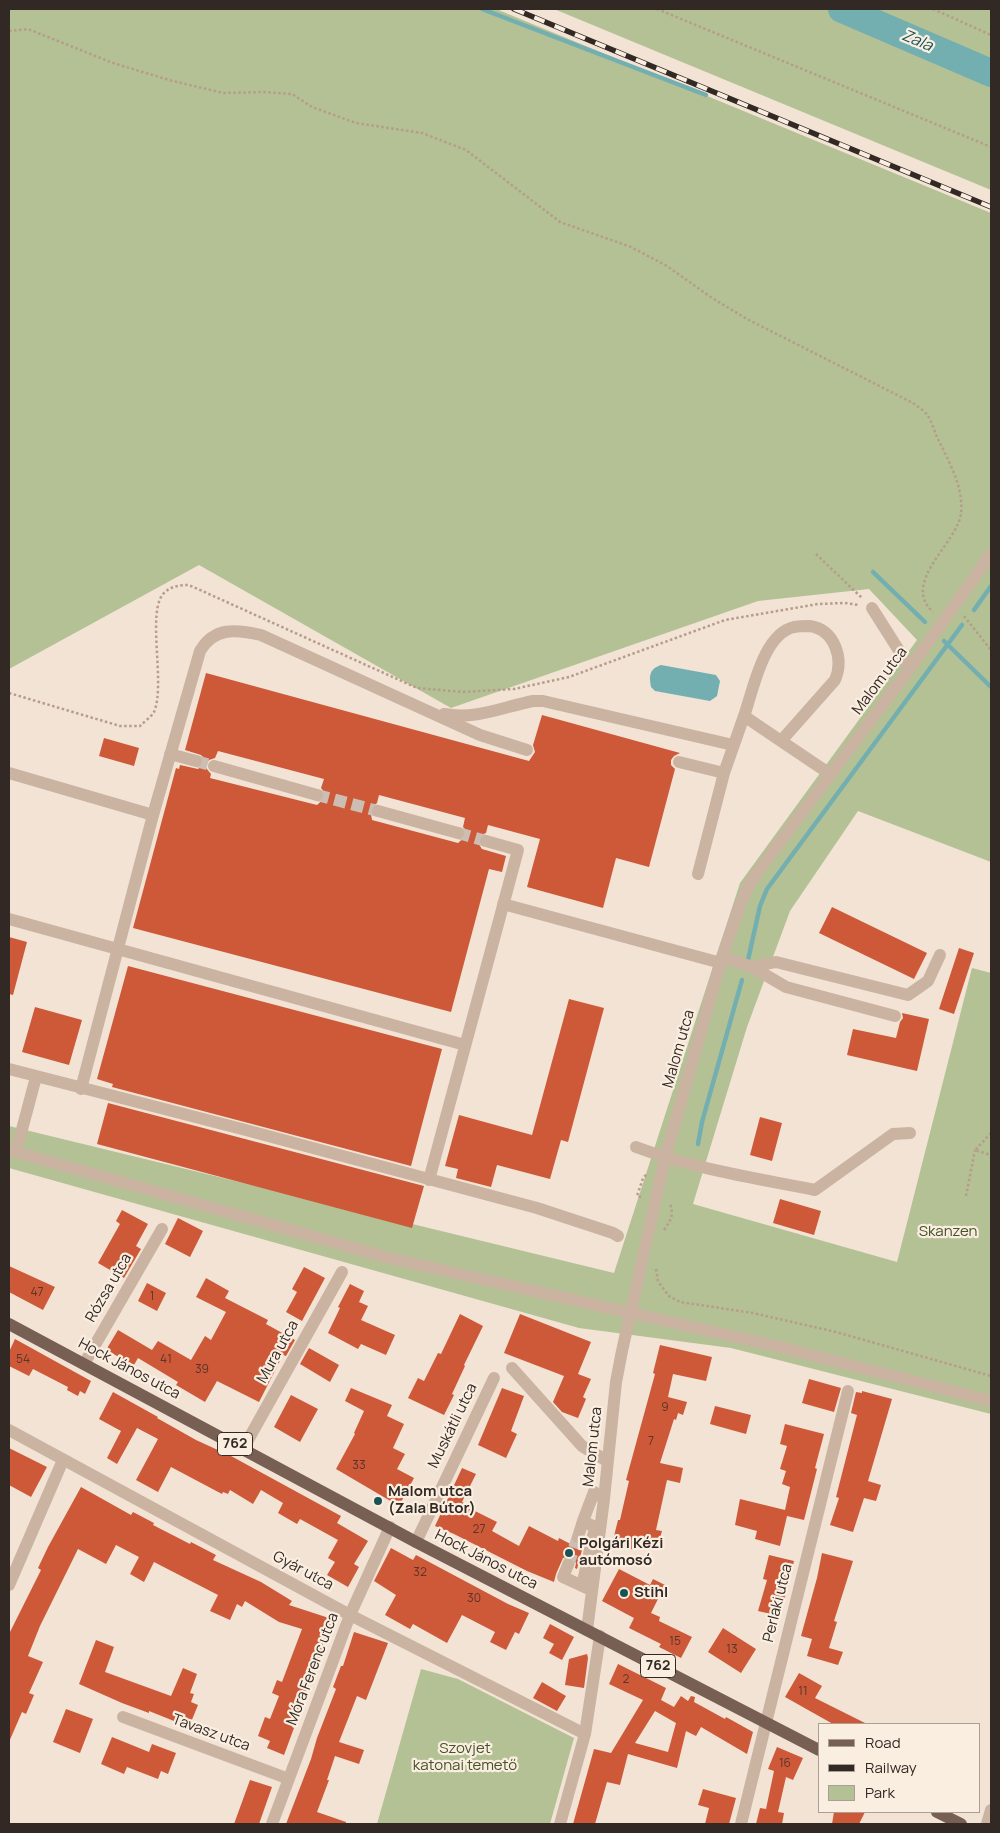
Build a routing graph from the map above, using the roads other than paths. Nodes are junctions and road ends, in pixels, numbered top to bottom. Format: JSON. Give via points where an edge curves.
{"nodes":[{"id":1,"x":991,"y":554,"type":"edge"},
{"id":2,"x":872,"y":608,"type":"road end"},
{"id":3,"x":910,"y":668,"type":"junction"},
{"id":4,"x":427,"y":710,"type":"junction"},
{"id":5,"x":744,"y":716,"type":"junction"},
{"id":6,"x":781,"y":741,"type":"junction"},
{"id":7,"x":733,"y":745,"type":"junction"},
{"id":8,"x":527,"y":750,"type":"dead end"},
{"id":9,"x":170,"y":754,"type":"junction"},
{"id":10,"x":196,"y":761,"type":"tunnel mouth"},
{"id":11,"x":679,"y":762,"type":"dead end"},
{"id":12,"x":214,"y":766,"type":"tunnel mouth"},
{"id":13,"x":9,"y":773,"type":"edge"},
{"id":14,"x":724,"y":773,"type":"junction"},
{"id":15,"x":830,"y":774,"type":"junction"},
{"id":16,"x":317,"y":795,"type":"tunnel mouth"},
{"id":17,"x":378,"y":811,"type":"tunnel mouth"},
{"id":18,"x":153,"y":815,"type":"junction"},
{"id":19,"x":458,"y":833,"type":"tunnel mouth"},
{"id":20,"x":486,"y":841,"type":"tunnel mouth"},
{"id":21,"x":698,"y":874,"type":"dead end"},
{"id":22,"x":503,"y":904,"type":"junction"},
{"id":23,"x":9,"y":919,"type":"edge"},
{"id":24,"x":118,"y":948,"type":"junction"},
{"id":25,"x":940,"y":955,"type":"dead end"},
{"id":26,"x":721,"y":960,"type":"junction"},
{"id":27,"x":752,"y":967,"type":"junction"},
{"id":28,"x":895,"y":1016,"type":"dead end"},
{"id":29,"x":465,"y":1046,"type":"junction"},
{"id":30,"x":9,"y":1069,"type":"edge"},
{"id":31,"x":36,"y":1077,"type":"junction"},
{"id":32,"x":81,"y":1089,"type":"junction"},
{"id":33,"x":910,"y":1133,"type":"dead end"},
{"id":34,"x":636,"y":1147,"type":"dead end"},
{"id":35,"x":12,"y":1151,"type":"edge"},
{"id":36,"x":665,"y":1158,"type":"junction"},
{"id":37,"x":429,"y":1180,"type":"junction"},
{"id":38,"x":162,"y":1229,"type":"dead end"},
{"id":39,"x":618,"y":1236,"type":"dead end"},
{"id":40,"x":342,"y":1272,"type":"dead end"},
{"id":41,"x":629,"y":1314,"type":"junction"},
{"id":42,"x":9,"y":1324,"type":"edge"},
{"id":43,"x":84,"y":1364,"type":"junction"},
{"id":44,"x":512,"y":1368,"type":"dead end"},
{"id":45,"x":494,"y":1378,"type":"dead end"},
{"id":46,"x":848,"y":1390,"type":"dead end"},
{"id":47,"x":991,"y":1401,"type":"edge"},
{"id":48,"x":9,"y":1430,"type":"edge"},
{"id":49,"x":243,"y":1449,"type":"junction"},
{"id":50,"x":63,"y":1460,"type":"junction"},
{"id":51,"x":607,"y":1461,"type":"junction"},
{"id":52,"x":604,"y":1499,"type":"junction"},
{"id":53,"x":583,"y":1521,"type":"junction"},
{"id":54,"x":390,"y":1527,"type":"junction"},
{"id":55,"x":578,"y":1537,"type":"tunnel mouth"},
{"id":56,"x":416,"y":1542,"type":"junction"},
{"id":57,"x":568,"y":1565,"type":"tunnel mouth"},
{"id":58,"x":9,"y":1585,"type":"edge"},
{"id":59,"x":587,"y":1589,"type":"junction"},
{"id":60,"x":350,"y":1615,"type":"junction"},
{"id":61,"x":587,"y":1630,"type":"junction"},
{"id":62,"x":600,"y":1636,"type":"junction"},
{"id":63,"x":123,"y":1718,"type":"dead end"},
{"id":64,"x":766,"y":1722,"type":"junction"},
{"id":65,"x":585,"y":1734,"type":"junction"},
{"id":66,"x":818,"y":1749,"type":"edge"},
{"id":67,"x":289,"y":1779,"type":"junction"},
{"id":68,"x":991,"y":1810,"type":"edge"},
{"id":69,"x":938,"y":1813,"type":"edge"},
{"id":70,"x":272,"y":1824,"type":"edge"},
{"id":71,"x":560,"y":1824,"type":"edge"},
{"id":72,"x":741,"y":1824,"type":"edge"},
{"id":73,"x":961,"y":1824,"type":"edge"},
{"id":74,"x":987,"y":1824,"type":"edge"}],
"edges":[{"from":1,"to":3,"type":"street","name":"Malom utca"},
{"from":2,"to":3,"type":"street"},
{"from":3,"to":15,"type":"street","name":"Malom utca"},
{"from":4,"to":7,"type":"street","via":[[476,716],[543,701]]},
{"from":4,"to":8,"type":"street","via":[[480,736]]},
{"from":4,"to":9,"type":"street","via":[[261,636],[226,631],[205,642],[200,651]]},
{"from":5,"to":6,"type":"street"},
{"from":5,"to":6,"type":"street","via":[[767,650],[774,640],[795,627],[821,629],[834,644],[839,662],[837,675]]},
{"from":5,"to":7,"type":"street"},
{"from":6,"to":15,"type":"street"},
{"from":7,"to":14,"type":"street"},
{"from":9,"to":10,"type":"street"},
{"from":9,"to":18,"type":"street"},
{"from":11,"to":14,"type":"street"},
{"from":12,"to":16,"type":"street"},
{"from":13,"to":18,"type":"street"},
{"from":14,"to":21,"type":"street"},
{"from":15,"to":26,"type":"street","name":"Malom utca","via":[[748,887]]},
{"from":17,"to":19,"type":"street"},
{"from":18,"to":24,"type":"street"},
{"from":20,"to":22,"type":"street","via":[[518,850]]},
{"from":22,"to":26,"type":"street"},
{"from":22,"to":29,"type":"street"},
{"from":23,"to":24,"type":"street"},
{"from":24,"to":29,"type":"street"},
{"from":24,"to":32,"type":"street"},
{"from":25,"to":27,"type":"street","via":[[928,981],[908,995],[776,962]]},
{"from":26,"to":27,"type":"street"},
{"from":26,"to":36,"type":"street","name":"Malom utca"},
{"from":27,"to":28,"type":"street","via":[[786,987]]},
{"from":29,"to":37,"type":"street"},
{"from":30,"to":31,"type":"street"},
{"from":31,"to":32,"type":"street"},
{"from":31,"to":35,"type":"street"},
{"from":32,"to":37,"type":"street"},
{"from":33,"to":36,"type":"street","via":[[893,1134],[815,1190]]},
{"from":34,"to":36,"type":"street"},
{"from":35,"to":41,"type":"street","via":[[385,1257]]},
{"from":36,"to":41,"type":"street","name":"Malom utca"},
{"from":37,"to":39,"type":"street","via":[[536,1208]]},
{"from":38,"to":43,"type":"street","name":"Rózsa utca"},
{"from":40,"to":49,"type":"street","name":"Mura utca"},
{"from":41,"to":47,"type":"street","via":[[776,1346]]},
{"from":41,"to":51,"type":"street","name":"Malom utca","via":[[616,1382]]},
{"from":42,"to":43,"type":"main road","name":"Hock János utca","number":"762"},
{"from":43,"to":49,"type":"main road","name":"Hock János utca","number":"762"},
{"from":44,"to":51,"type":"street","via":[[582,1446]]},
{"from":45,"to":56,"type":"street","name":"Muskátli utca"},
{"from":46,"to":64,"type":"street","name":"Perlaki utca"},
{"from":48,"to":50,"type":"street","name":"Gyár utca"},
{"from":49,"to":54,"type":"main road","name":"Hock János utca","number":"762"},
{"from":50,"to":58,"type":"street"},
{"from":50,"to":60,"type":"street","name":"Gyár utca"},
{"from":51,"to":52,"type":"street","name":"Malom utca"},
{"from":52,"to":53,"type":"street","via":[[594,1492]]},
{"from":52,"to":59,"type":"street","name":"Malom utca"},
{"from":53,"to":55,"type":"street"},
{"from":53,"to":59,"type":"street","via":[[595,1527]]},
{"from":54,"to":56,"type":"main road","name":"Hock János utca","number":"762"},
{"from":54,"to":60,"type":"street","name":"Móra Ferenc utca"},
{"from":56,"to":61,"type":"main road","name":"Hock János utca","number":"762"},
{"from":57,"to":59,"type":"street","via":[[563,1577]]},
{"from":59,"to":61,"type":"street","name":"Malom utca"},
{"from":60,"to":65,"type":"street","name":"Gyár utca"},
{"from":60,"to":67,"type":"street","name":"Móra Ferenc utca"},
{"from":61,"to":62,"type":"main road","name":"Hock János utca","number":"762"},
{"from":62,"to":64,"type":"main road","name":"Hock János utca","number":"762"},
{"from":62,"to":65,"type":"street"},
{"from":63,"to":67,"type":"street","name":"Tavasz utca"},
{"from":64,"to":66,"type":"main road","name":"Hock János utca","number":"762"},
{"from":64,"to":72,"type":"street","name":"Perlaki utca"},
{"from":65,"to":71,"type":"street"},
{"from":67,"to":70,"type":"street","name":"Móra Ferenc utca"},
{"from":68,"to":74,"type":"street"},
{"from":69,"to":73,"type":"main road"}]}
